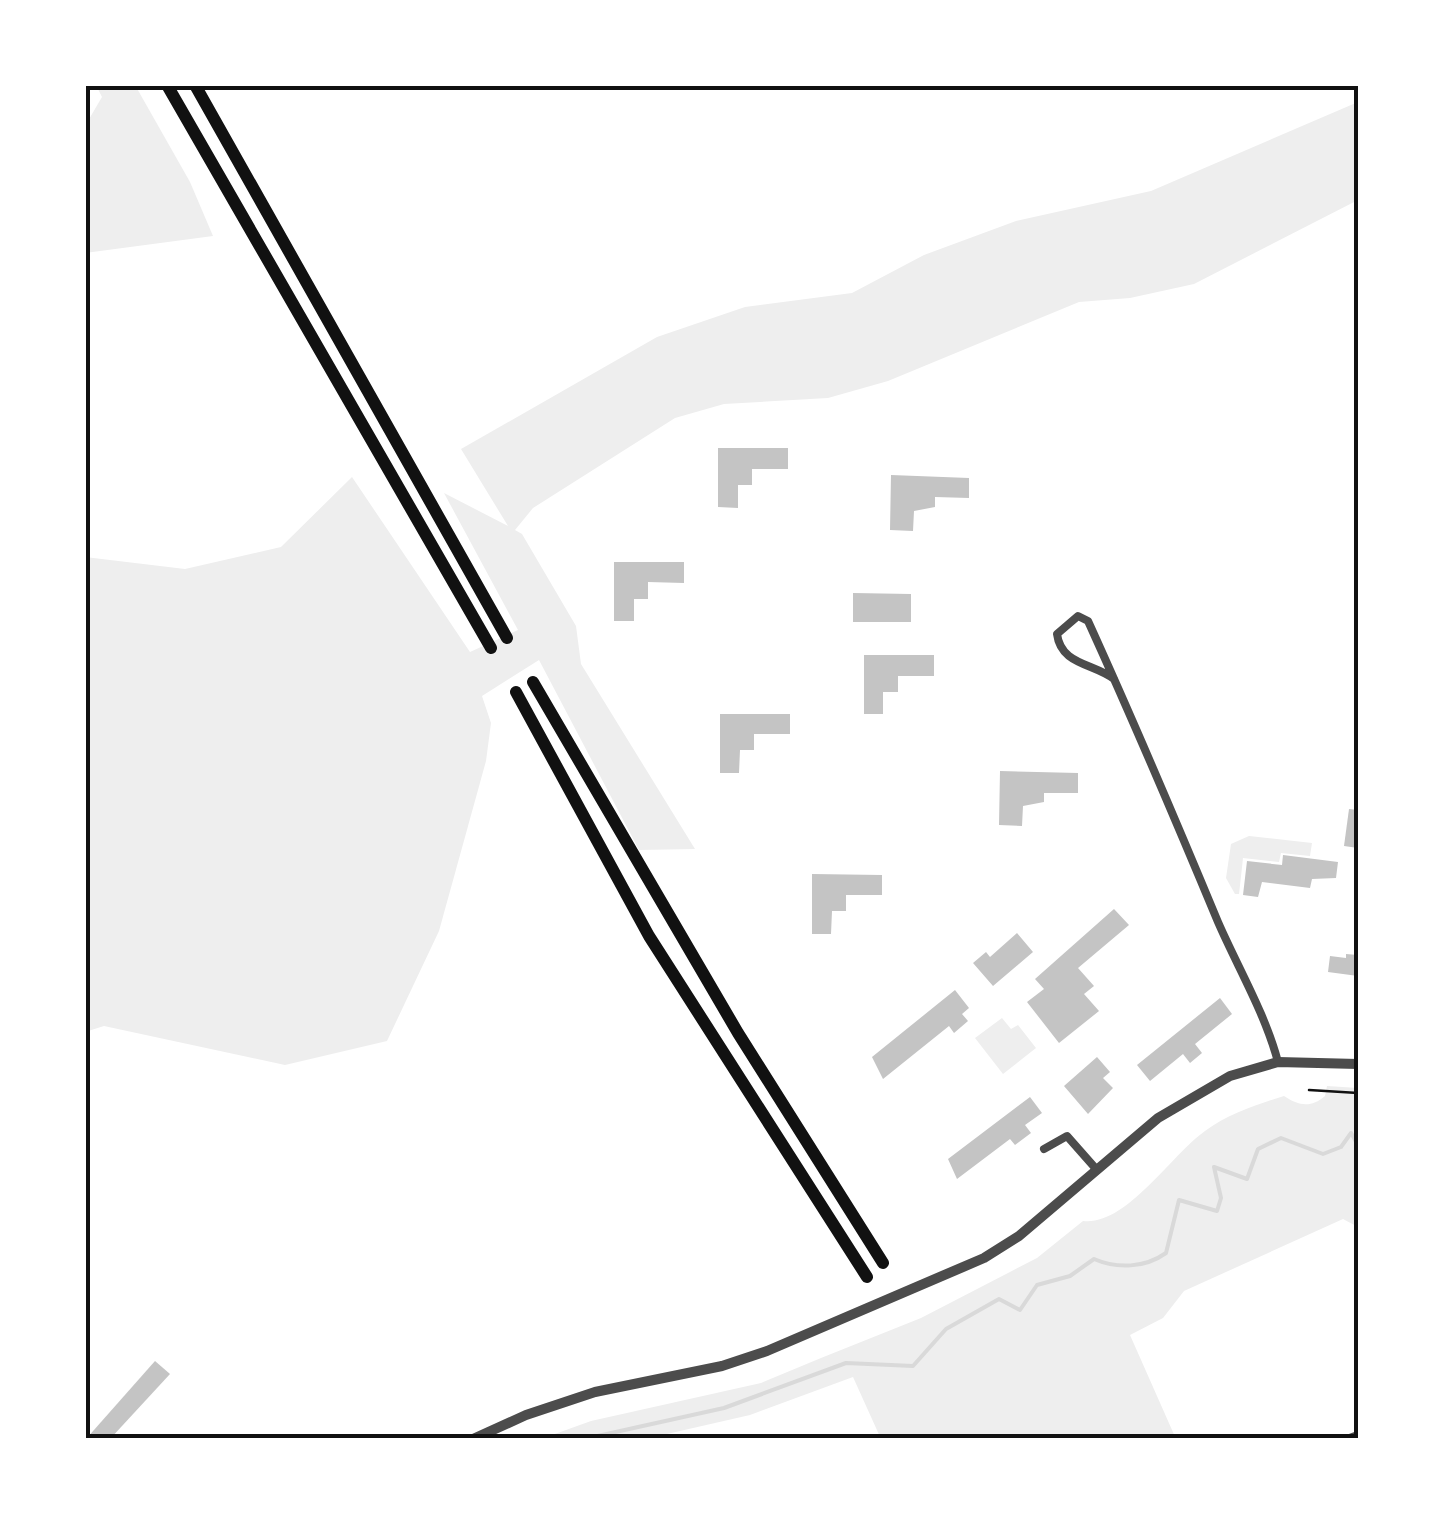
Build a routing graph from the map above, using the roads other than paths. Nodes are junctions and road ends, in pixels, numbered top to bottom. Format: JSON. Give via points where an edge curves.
{"nodes":[{"id":1,"x":168,"y":85,"type":"edge"},
{"id":2,"x":194,"y":85,"type":"edge"},
{"id":3,"x":507,"y":638,"type":"dead end"},
{"id":4,"x":491,"y":648,"type":"dead end"},
{"id":5,"x":1114,"y":680,"type":"junction"},
{"id":6,"x":533,"y":682,"type":"dead end"},
{"id":7,"x":516,"y":692,"type":"dead end"},
{"id":8,"x":1278,"y":1062,"type":"junction"},
{"id":9,"x":1358,"y":1064,"type":"edge"},
{"id":10,"x":1044,"y":1149,"type":"dead end"},
{"id":11,"x":1097,"y":1170,"type":"junction"},
{"id":12,"x":883,"y":1263,"type":"dead end"},
{"id":13,"x":867,"y":1277,"type":"dead end"},
{"id":14,"x":1358,"y":1436,"type":"edge"},
{"id":15,"x":473,"y":1439,"type":"edge"},
{"id":16,"x":1350,"y":1439,"type":"edge"}],
"edges":[{"from":1,"to":4,"type":"highway"},
{"from":2,"to":3,"type":"highway"},
{"from":5,"to":5,"type":"street","via":[[1088,620],[1078,616],[1062,625],[1056,638],[1068,658]]},
{"from":5,"to":8,"type":"street"},
{"from":6,"to":12,"type":"highway","via":[[738,1032]]},
{"from":7,"to":13,"type":"highway","via":[[649,936]]},
{"from":8,"to":9,"type":"street"},
{"from":8,"to":11,"type":"street","via":[[1182,1100]]},
{"from":10,"to":11,"type":"street","via":[[1067,1136]]},
{"from":11,"to":15,"type":"street","via":[[984,1258],[768,1351],[595,1392]]},
{"from":14,"to":16,"type":"street"}]}
